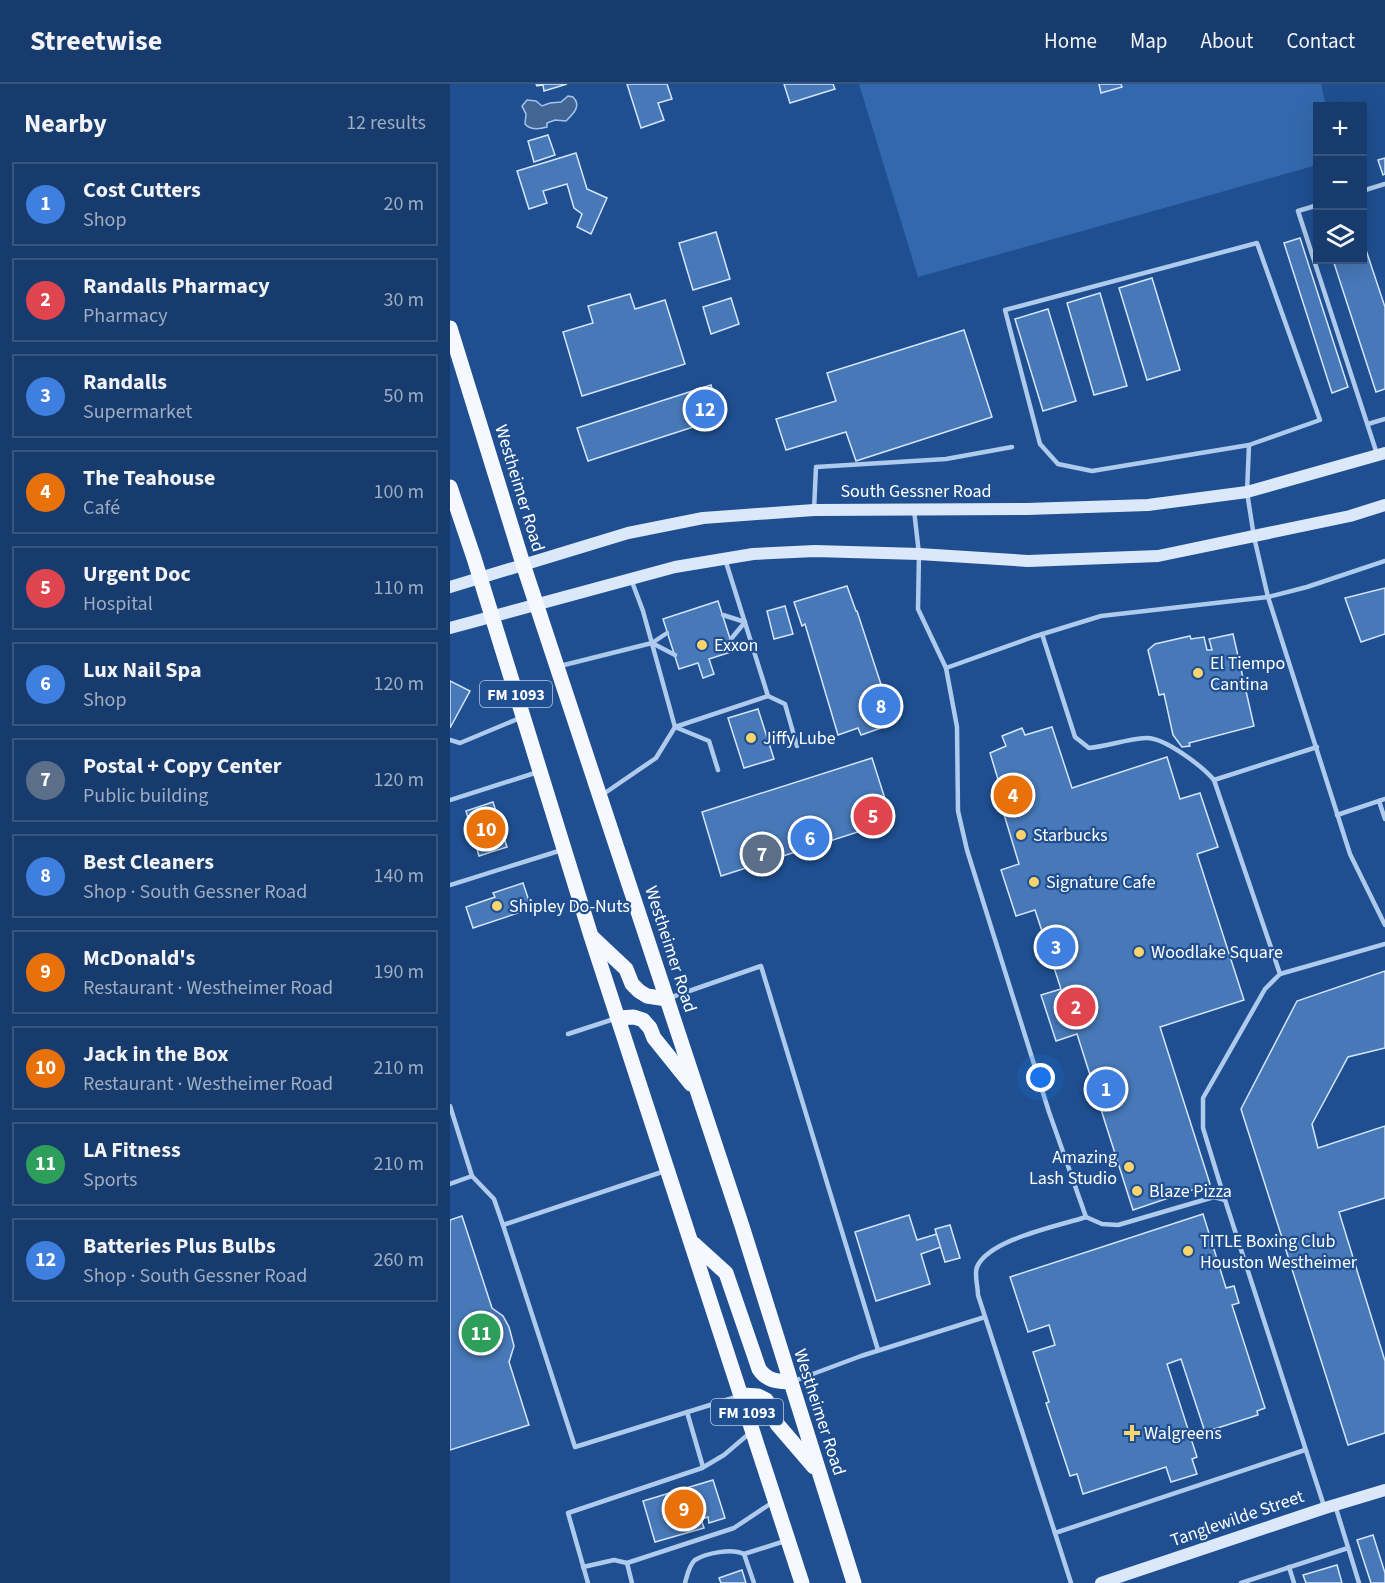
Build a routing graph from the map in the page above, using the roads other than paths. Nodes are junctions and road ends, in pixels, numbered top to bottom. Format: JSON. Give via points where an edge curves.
{"nodes":[{"id":1,"x":1385,"y":184,"type":"edge"},
{"id":2,"x":1367,"y":189,"type":"edge"},
{"id":3,"x":1313,"y":206,"type":"edge"},
{"id":4,"x":450,"y":328,"type":"edge"},
{"id":5,"x":1385,"y":419,"type":"edge"},
{"id":6,"x":1368,"y":424,"type":"junction"},
{"id":7,"x":1249,"y":445,"type":"junction"},
{"id":8,"x":1012,"y":447,"type":"dead end"},
{"id":9,"x":1381,"y":454,"type":"edge"},
{"id":10,"x":450,"y":487,"type":"edge"},
{"id":11,"x":1247,"y":492,"type":"junction"},
{"id":12,"x":1385,"y":505,"type":"edge"},
{"id":13,"x":913,"y":509,"type":"junction"},
{"id":14,"x":814,"y":510,"type":"junction"},
{"id":15,"x":1254,"y":537,"type":"junction"},
{"id":16,"x":919,"y":554,"type":"junction"},
{"id":17,"x":725,"y":559,"type":"junction"},
{"id":18,"x":1385,"y":561,"type":"edge"},
{"id":19,"x":523,"y":564,"type":"junction"},
{"id":20,"x":481,"y":579,"type":"junction"},
{"id":21,"x":631,"y":579,"type":"junction"},
{"id":22,"x":450,"y":587,"type":"edge"},
{"id":23,"x":1268,"y":597,"type":"junction"},
{"id":24,"x":537,"y":605,"type":"junction"},
{"id":25,"x":723,"y":615,"type":"dead end"},
{"id":26,"x":492,"y":617,"type":"junction"},
{"id":27,"x":745,"y":622,"type":"junction"},
{"id":28,"x":450,"y":628,"type":"edge"},
{"id":29,"x":667,"y":633,"type":"dead end"},
{"id":30,"x":1042,"y":634,"type":"junction"},
{"id":31,"x":730,"y":639,"type":"dead end"},
{"id":32,"x":652,"y":643,"type":"junction"},
{"id":33,"x":675,"y":655,"type":"dead end"},
{"id":34,"x":557,"y":666,"type":"junction"},
{"id":35,"x":946,"y":668,"type":"junction"},
{"id":36,"x":768,"y":696,"type":"junction"},
{"id":37,"x":523,"y":716,"type":"junction"},
{"id":38,"x":675,"y":727,"type":"junction"},
{"id":39,"x":450,"y":740,"type":"edge"},
{"id":40,"x":797,"y":746,"type":"dead end"},
{"id":41,"x":1317,"y":747,"type":"junction"},
{"id":42,"x":718,"y":770,"type":"dead end"},
{"id":43,"x":540,"y":772,"type":"junction"},
{"id":44,"x":1214,"y":780,"type":"junction"},
{"id":45,"x":600,"y":797,"type":"junction"},
{"id":46,"x":1385,"y":799,"type":"edge"},
{"id":47,"x":450,"y":800,"type":"edge"},
{"id":48,"x":1379,"y":801,"type":"junction"},
{"id":49,"x":1337,"y":814,"type":"junction"},
{"id":50,"x":1385,"y":819,"type":"edge"},
{"id":51,"x":564,"y":849,"type":"junction"},
{"id":52,"x":450,"y":885,"type":"edge"},
{"id":53,"x":1385,"y":925,"type":"edge"},
{"id":54,"x":591,"y":936,"type":"junction"},
{"id":55,"x":1385,"y":944,"type":"edge"},
{"id":56,"x":1280,"y":974,"type":"junction"},
{"id":57,"x":667,"y":999,"type":"junction"},
{"id":58,"x":618,"y":1018,"type":"junction"},
{"id":59,"x":568,"y":1034,"type":"dead end"},
{"id":60,"x":697,"y":1091,"type":"junction"},
{"id":61,"x":450,"y":1106,"type":"edge"},
{"id":62,"x":668,"y":1170,"type":"junction"},
{"id":63,"x":472,"y":1176,"type":"junction"},
{"id":64,"x":450,"y":1184,"type":"edge"},
{"id":65,"x":1225,"y":1200,"type":"junction"},
{"id":66,"x":1086,"y":1217,"type":"junction"},
{"id":67,"x":503,"y":1225,"type":"junction"},
{"id":68,"x":692,"y":1242,"type":"junction"},
{"id":69,"x":985,"y":1317,"type":"junction"},
{"id":70,"x":878,"y":1350,"type":"junction"},
{"id":71,"x":790,"y":1382,"type":"junction"},
{"id":72,"x":742,"y":1395,"type":"junction"},
{"id":73,"x":687,"y":1412,"type":"junction"},
{"id":74,"x":752,"y":1430,"type":"junction"},
{"id":75,"x":1305,"y":1450,"type":"junction"},
{"id":76,"x":704,"y":1467,"type":"junction"},
{"id":77,"x":820,"y":1474,"type":"junction"},
{"id":78,"x":1385,"y":1490,"type":"edge"},
{"id":79,"x":775,"y":1501,"type":"junction"},
{"id":80,"x":1330,"y":1506,"type":"junction"},
{"id":81,"x":1055,"y":1533,"type":"junction"},
{"id":82,"x":788,"y":1540,"type":"junction"},
{"id":83,"x":1348,"y":1548,"type":"junction"},
{"id":84,"x":744,"y":1554,"type":"junction"},
{"id":85,"x":627,"y":1563,"type":"junction"},
{"id":86,"x":583,"y":1567,"type":"junction"},
{"id":87,"x":1288,"y":1567,"type":"junction"},
{"id":88,"x":588,"y":1583,"type":"edge"},
{"id":89,"x":632,"y":1583,"type":"edge"},
{"id":90,"x":685,"y":1583,"type":"edge"},
{"id":91,"x":754,"y":1583,"type":"edge"},
{"id":92,"x":802,"y":1583,"type":"edge"},
{"id":93,"x":854,"y":1583,"type":"edge"},
{"id":94,"x":1071,"y":1583,"type":"edge"},
{"id":95,"x":1101,"y":1583,"type":"edge"},
{"id":96,"x":1241,"y":1583,"type":"edge"},
{"id":97,"x":1294,"y":1583,"type":"edge"},
{"id":98,"x":1359,"y":1583,"type":"edge"}],
"edges":[{"from":1,"to":2,"type":"lane"},
{"from":3,"to":6,"type":"lane","via":[[1298,211]]},
{"from":4,"to":19,"type":"main road","name":"Westheimer Road","number":"FM 1093"},
{"from":5,"to":6,"type":"lane"},
{"from":6,"to":9,"type":"lane"},
{"from":7,"to":7,"type":"lane","via":[[1320,420],[1257,243],[1005,310],[1040,444],[1058,464],[1092,471]]},
{"from":7,"to":11,"type":"lane"},
{"from":8,"to":14,"type":"lane","via":[[946,459],[816,467]]},
{"from":9,"to":11,"type":"main road","name":"South Gessner Road"},
{"from":10,"to":20,"type":"main road","number":"FM 1093"},
{"from":11,"to":13,"type":"main road","name":"South Gessner Road","via":[[1148,505]]},
{"from":11,"to":15,"type":"lane"},
{"from":12,"to":15,"type":"main road"},
{"from":13,"to":14,"type":"main road","name":"South Gessner Road"},
{"from":13,"to":16,"type":"lane"},
{"from":14,"to":19,"type":"main road","name":"South Gessner Road","via":[[703,518],[628,533]]},
{"from":15,"to":16,"type":"main road","via":[[1158,556],[1028,561]]},
{"from":15,"to":23,"type":"lane"},
{"from":16,"to":17,"type":"main road","via":[[815,551]]},
{"from":16,"to":35,"type":"lane","via":[[918,609]]},
{"from":17,"to":21,"type":"main road"},
{"from":17,"to":27,"type":"lane"},
{"from":18,"to":23,"type":"lane"},
{"from":19,"to":20,"type":"main road","name":"South Gessner Road"},
{"from":19,"to":24,"type":"main road","name":"Westheimer Road","number":"FM 1093"},
{"from":20,"to":22,"type":"main road","name":"South Gessner Road"},
{"from":20,"to":26,"type":"main road","number":"FM 1093"},
{"from":21,"to":24,"type":"main road"},
{"from":21,"to":32,"type":"lane"},
{"from":23,"to":30,"type":"lane","via":[[1101,616]]},
{"from":23,"to":41,"type":"lane"},
{"from":24,"to":26,"type":"main road"},
{"from":24,"to":34,"type":"main road","name":"Westheimer Road","number":"FM 1093"},
{"from":25,"to":27,"type":"lane"},
{"from":26,"to":28,"type":"main road"},
{"from":26,"to":37,"type":"main road","number":"FM 1093"},
{"from":27,"to":31,"type":"lane"},
{"from":27,"to":36,"type":"lane"},
{"from":29,"to":32,"type":"lane"},
{"from":30,"to":35,"type":"lane"},
{"from":30,"to":44,"type":"lane","via":[[1075,737],[1089,748],[1157,739]]},
{"from":32,"to":33,"type":"lane"},
{"from":32,"to":34,"type":"lane"},
{"from":32,"to":38,"type":"lane"},
{"from":34,"to":45,"type":"main road","name":"Westheimer Road","number":"FM 1093"},
{"from":35,"to":66,"type":"lane","via":[[957,727],[958,811],[967,850]]},
{"from":36,"to":38,"type":"lane"},
{"from":36,"to":40,"type":"lane","via":[[785,704]]},
{"from":37,"to":39,"type":"lane","via":[[460,743]]},
{"from":37,"to":43,"type":"main road","number":"FM 1093"},
{"from":38,"to":42,"type":"lane","via":[[709,741]]},
{"from":38,"to":45,"type":"lane","via":[[656,758]]},
{"from":41,"to":44,"type":"lane"},
{"from":41,"to":49,"type":"lane"},
{"from":43,"to":47,"type":"lane"},
{"from":43,"to":51,"type":"main road","number":"FM 1093"},
{"from":44,"to":56,"type":"lane"},
{"from":45,"to":57,"type":"main road","name":"Westheimer Road","number":"FM 1093"},
{"from":46,"to":48,"type":"lane"},
{"from":48,"to":49,"type":"lane"},
{"from":48,"to":50,"type":"lane"},
{"from":49,"to":53,"type":"lane","via":[[1350,854]]},
{"from":51,"to":52,"type":"lane"},
{"from":51,"to":54,"type":"main road","number":"FM 1093"},
{"from":54,"to":57,"type":"main road","via":[[626,969],[639,991]]},
{"from":54,"to":58,"type":"main road","number":"FM 1093"},
{"from":55,"to":56,"type":"lane"},
{"from":56,"to":65,"type":"lane","via":[[1265,988],[1203,1098],[1203,1128]]},
{"from":57,"to":60,"type":"main road","name":"Westheimer Road","number":"FM 1093"},
{"from":57,"to":70,"type":"lane","via":[[761,966]]},
{"from":58,"to":59,"type":"lane"},
{"from":58,"to":60,"type":"main road","via":[[643,1020]]},
{"from":58,"to":62,"type":"main road","number":"FM 1093"},
{"from":60,"to":71,"type":"main road","name":"Westheimer Road","number":"FM 1093"},
{"from":61,"to":63,"type":"lane"},
{"from":62,"to":67,"type":"lane"},
{"from":62,"to":68,"type":"main road","number":"FM 1093"},
{"from":63,"to":64,"type":"lane"},
{"from":63,"to":67,"type":"lane","via":[[494,1199]]},
{"from":65,"to":66,"type":"lane","via":[[1214,1197],[1118,1225]]},
{"from":65,"to":75,"type":"lane"},
{"from":66,"to":69,"type":"lane","via":[[1004,1243],[986,1255],[976,1268]]},
{"from":67,"to":73,"type":"lane","via":[[574,1447]]},
{"from":68,"to":71,"type":"main road","via":[[726,1273],[763,1376]]},
{"from":68,"to":72,"type":"main road","number":"FM 1093"},
{"from":69,"to":70,"type":"lane"},
{"from":69,"to":81,"type":"lane"},
{"from":70,"to":71,"type":"lane"},
{"from":71,"to":77,"type":"main road","name":"Westheimer Road","number":"FM 1093"},
{"from":72,"to":73,"type":"lane"},
{"from":72,"to":74,"type":"main road","number":"FM 1093"},
{"from":72,"to":77,"type":"main road","via":[[766,1400],[777,1424]]},
{"from":73,"to":76,"type":"lane"},
{"from":74,"to":76,"type":"lane"},
{"from":74,"to":79,"type":"main road","number":"FM 1093"},
{"from":75,"to":80,"type":"lane"},
{"from":75,"to":81,"type":"lane"},
{"from":76,"to":86,"type":"lane","via":[[568,1513]]},
{"from":77,"to":93,"type":"main road","name":"Westheimer Road","number":"FM 1093"},
{"from":78,"to":80,"type":"main road","name":"Tanglewilde Street"},
{"from":79,"to":82,"type":"main road","number":"FM 1093"},
{"from":79,"to":85,"type":"lane","via":[[734,1528]]},
{"from":80,"to":83,"type":"lane"},
{"from":80,"to":95,"type":"main road","name":"Tanglewilde Street"},
{"from":81,"to":94,"type":"lane"},
{"from":82,"to":84,"type":"lane"},
{"from":82,"to":92,"type":"main road","number":"FM 1093"},
{"from":83,"to":87,"type":"lane"},
{"from":83,"to":98,"type":"lane"},
{"from":84,"to":90,"type":"lane","via":[[726,1550],[695,1560]]},
{"from":84,"to":91,"type":"lane"},
{"from":85,"to":86,"type":"lane","via":[[614,1560]]},
{"from":85,"to":89,"type":"lane"},
{"from":86,"to":88,"type":"lane"},
{"from":87,"to":96,"type":"lane"},
{"from":87,"to":97,"type":"lane"}]}
